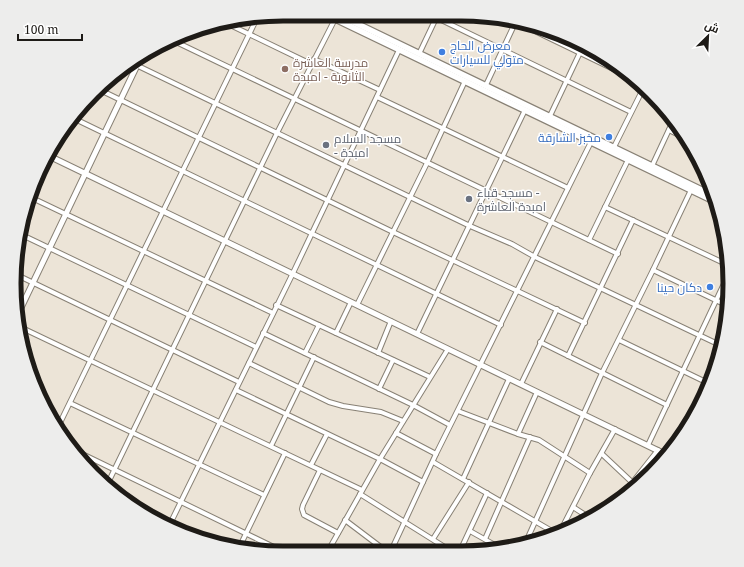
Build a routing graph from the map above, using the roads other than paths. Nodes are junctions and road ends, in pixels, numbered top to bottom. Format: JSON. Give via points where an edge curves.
{"nodes":[{"id":1,"x":333,"y":21,"type":"edge"},
{"id":2,"x":346,"y":21,"type":"edge"},
{"id":3,"x":351,"y":21,"type":"edge"},
{"id":4,"x":435,"y":21,"type":"edge"},
{"id":5,"x":447,"y":21,"type":"edge"},
{"id":6,"x":354,"y":22,"type":"joint"},
{"id":7,"x":255,"y":23,"type":"edge"},
{"id":8,"x":232,"y":26,"type":"edge"},
{"id":9,"x":513,"y":26,"type":"edge"},
{"id":10,"x":249,"y":34,"type":"junction"},
{"id":11,"x":374,"y":35,"type":"junction"},
{"id":12,"x":543,"y":35,"type":"edge"},
{"id":13,"x":178,"y":43,"type":"edge"},
{"id":14,"x":503,"y":49,"type":"junction"},
{"id":15,"x":399,"y":50,"type":"junction"},
{"id":16,"x":580,"y":52,"type":"junction"},
{"id":17,"x":419,"y":54,"type":"junction"},
{"id":18,"x":314,"y":59,"type":"junction"},
{"id":19,"x":311,"y":64,"type":"junction"},
{"id":20,"x":138,"y":65,"type":"edge"},
{"id":21,"x":606,"y":65,"type":"edge"},
{"id":22,"x":133,"y":68,"type":"edge"},
{"id":23,"x":233,"y":68,"type":"junction"},
{"id":24,"x":465,"y":81,"type":"junction"},
{"id":25,"x":565,"y":81,"type":"junction"},
{"id":26,"x":486,"y":85,"type":"junction"},
{"id":27,"x":380,"y":90,"type":"junction"},
{"id":28,"x":104,"y":92,"type":"edge"},
{"id":29,"x":641,"y":93,"type":"edge"},
{"id":30,"x":377,"y":97,"type":"junction"},
{"id":31,"x":294,"y":98,"type":"junction"},
{"id":32,"x":121,"y":100,"type":"junction"},
{"id":33,"x":215,"y":103,"type":"junction"},
{"id":34,"x":526,"y":110,"type":"junction"},
{"id":35,"x":631,"y":112,"type":"junction"},
{"id":36,"x":548,"y":119,"type":"junction"},
{"id":37,"x":78,"y":120,"type":"edge"},
{"id":38,"x":671,"y":126,"type":"edge"},
{"id":39,"x":443,"y":128,"type":"junction"},
{"id":40,"x":669,"y":130,"type":"junction"},
{"id":41,"x":361,"y":131,"type":"junction"},
{"id":42,"x":277,"y":133,"type":"junction"},
{"id":43,"x":676,"y":133,"type":"edge"},
{"id":44,"x":104,"y":134,"type":"junction"},
{"id":45,"x":199,"y":137,"type":"junction"},
{"id":46,"x":591,"y":142,"type":"junction"},
{"id":47,"x":614,"y":147,"type":"junction"},
{"id":48,"x":503,"y":157,"type":"junction"},
{"id":49,"x":53,"y":158,"type":"edge"},
{"id":50,"x":628,"y":160,"type":"junction"},
{"id":51,"x":427,"y":163,"type":"junction"},
{"id":52,"x":344,"y":166,"type":"junction"},
{"id":53,"x":652,"y":166,"type":"junction"},
{"id":54,"x":261,"y":167,"type":"junction"},
{"id":55,"x":182,"y":170,"type":"junction"},
{"id":56,"x":84,"y":174,"type":"junction"},
{"id":57,"x":568,"y":188,"type":"junction"},
{"id":58,"x":691,"y":190,"type":"junction"},
{"id":59,"x":486,"y":191,"type":"junction"},
{"id":60,"x":707,"y":192,"type":"edge"},
{"id":61,"x":410,"y":196,"type":"junction"},
{"id":62,"x":35,"y":199,"type":"edge"},
{"id":63,"x":709,"y":199,"type":"edge"},
{"id":64,"x":328,"y":200,"type":"junction"},
{"id":65,"x":245,"y":201,"type":"junction"},
{"id":66,"x":605,"y":207,"type":"junction"},
{"id":67,"x":162,"y":212,"type":"junction"},
{"id":68,"x":65,"y":214,"type":"junction"},
{"id":69,"x":633,"y":220,"type":"junction"},
{"id":70,"x":552,"y":222,"type":"junction"},
{"id":71,"x":470,"y":226,"type":"junction"},
{"id":72,"x":393,"y":232,"type":"junction"},
{"id":73,"x":312,"y":233,"type":"junction"},
{"id":74,"x":25,"y":237,"type":"edge"},
{"id":75,"x":669,"y":237,"type":"junction"},
{"id":76,"x":589,"y":240,"type":"junction"},
{"id":77,"x":225,"y":241,"type":"junction"},
{"id":78,"x":49,"y":249,"type":"junction"},
{"id":79,"x":144,"y":251,"type":"junction"},
{"id":80,"x":618,"y":254,"type":"junction"},
{"id":81,"x":535,"y":257,"type":"junction"},
{"id":82,"x":453,"y":260,"type":"junction"},
{"id":83,"x":722,"y":262,"type":"edge"},
{"id":84,"x":377,"y":264,"type":"junction"},
{"id":85,"x":653,"y":270,"type":"junction"},
{"id":86,"x":293,"y":274,"type":"junction"},
{"id":87,"x":21,"y":277,"type":"edge"},
{"id":88,"x":206,"y":281,"type":"junction"},
{"id":89,"x":32,"y":283,"type":"junction"},
{"id":90,"x":127,"y":285,"type":"junction"},
{"id":91,"x":723,"y":286,"type":"edge"},
{"id":92,"x":601,"y":288,"type":"junction"},
{"id":93,"x":517,"y":291,"type":"junction"},
{"id":94,"x":436,"y":293,"type":"junction"},
{"id":95,"x":716,"y":301,"type":"junction"},
{"id":96,"x":350,"y":302,"type":"junction"},
{"id":97,"x":722,"y":303,"type":"edge"},
{"id":98,"x":22,"y":305,"type":"edge"},
{"id":99,"x":276,"y":305,"type":"junction"},
{"id":100,"x":357,"y":305,"type":"junction"},
{"id":101,"x":635,"y":305,"type":"junction"},
{"id":102,"x":557,"y":309,"type":"junction"},
{"id":103,"x":273,"y":313,"type":"junction"},
{"id":104,"x":190,"y":316,"type":"junction"},
{"id":105,"x":110,"y":321,"type":"junction"},
{"id":106,"x":391,"y":321,"type":"junction"},
{"id":107,"x":585,"y":322,"type":"junction"},
{"id":108,"x":318,"y":325,"type":"junction"},
{"id":109,"x":501,"y":325,"type":"junction"},
{"id":110,"x":25,"y":329,"type":"edge"},
{"id":111,"x":263,"y":333,"type":"junction"},
{"id":112,"x":336,"y":333,"type":"junction"},
{"id":113,"x":417,"y":334,"type":"junction"},
{"id":114,"x":699,"y":336,"type":"junction"},
{"id":115,"x":619,"y":340,"type":"junction"},
{"id":116,"x":540,"y":342,"type":"junction"},
{"id":117,"x":716,"y":343,"type":"edge"},
{"id":118,"x":256,"y":347,"type":"junction"},
{"id":119,"x":448,"y":349,"type":"junction"},
{"id":120,"x":173,"y":351,"type":"junction"},
{"id":121,"x":378,"y":352,"type":"junction"},
{"id":122,"x":305,"y":353,"type":"junction"},
{"id":123,"x":568,"y":356,"type":"junction"},
{"id":124,"x":314,"y":357,"type":"junction"},
{"id":125,"x":393,"y":360,"type":"junction"},
{"id":126,"x":90,"y":361,"type":"junction"},
{"id":127,"x":249,"y":363,"type":"junction"},
{"id":128,"x":481,"y":365,"type":"junction"},
{"id":129,"x":683,"y":370,"type":"junction"},
{"id":130,"x":602,"y":373,"type":"junction"},
{"id":131,"x":430,"y":377,"type":"junction"},
{"id":132,"x":509,"y":379,"type":"junction"},
{"id":133,"x":704,"y":381,"type":"edge"},
{"id":134,"x":239,"y":382,"type":"junction"},
{"id":135,"x":521,"y":384,"type":"junction"},
{"id":136,"x":299,"y":387,"type":"junction"},
{"id":137,"x":380,"y":389,"type":"junction"},
{"id":138,"x":153,"y":390,"type":"junction"},
{"id":139,"x":236,"y":390,"type":"junction"},
{"id":140,"x":537,"y":392,"type":"junction"},
{"id":141,"x":70,"y":403,"type":"junction"},
{"id":142,"x":667,"y":404,"type":"junction"},
{"id":143,"x":413,"y":405,"type":"junction"},
{"id":144,"x":458,"y":411,"type":"junction"},
{"id":145,"x":286,"y":414,"type":"junction"},
{"id":146,"x":583,"y":414,"type":"junction"},
{"id":147,"x":403,"y":421,"type":"junction"},
{"id":148,"x":60,"y":422,"type":"edge"},
{"id":149,"x":220,"y":422,"type":"junction"},
{"id":150,"x":489,"y":424,"type":"junction"},
{"id":151,"x":450,"y":425,"type":"junction"},
{"id":152,"x":615,"y":429,"type":"junction"},
{"id":153,"x":132,"y":433,"type":"junction"},
{"id":154,"x":396,"y":433,"type":"junction"},
{"id":155,"x":327,"y":434,"type":"junction"},
{"id":156,"x":518,"y":434,"type":"junction"},
{"id":157,"x":530,"y":437,"type":"junction"},
{"id":158,"x":271,"y":446,"type":"junction"},
{"id":159,"x":648,"y":446,"type":"junction"},
{"id":160,"x":658,"y":450,"type":"junction"},
{"id":161,"x":662,"y":452,"type":"edge"},
{"id":162,"x":285,"y":453,"type":"junction"},
{"id":163,"x":436,"y":454,"type":"junction"},
{"id":164,"x":602,"y":454,"type":"junction"},
{"id":165,"x":85,"y":455,"type":"edge"},
{"id":166,"x":565,"y":456,"type":"junction"},
{"id":167,"x":380,"y":459,"type":"junction"},
{"id":168,"x":432,"y":462,"type":"junction"},
{"id":169,"x":199,"y":465,"type":"junction"},
{"id":170,"x":311,"y":465,"type":"junction"},
{"id":171,"x":114,"y":470,"type":"junction"},
{"id":172,"x":320,"y":470,"type":"junction"},
{"id":173,"x":590,"y":473,"type":"junction"},
{"id":174,"x":463,"y":479,"type":"junction"},
{"id":175,"x":109,"y":480,"type":"edge"},
{"id":176,"x":423,"y":482,"type":"junction"},
{"id":177,"x":469,"y":482,"type":"junction"},
{"id":178,"x":632,"y":482,"type":"joint"},
{"id":179,"x":361,"y":492,"type":"junction"},
{"id":180,"x":487,"y":493,"type":"junction"},
{"id":181,"x":264,"y":495,"type":"junction"},
{"id":182,"x":502,"y":501,"type":"junction"},
{"id":183,"x":181,"y":502,"type":"junction"},
{"id":184,"x":573,"y":508,"type":"junction"},
{"id":185,"x":585,"y":515,"type":"edge"},
{"id":186,"x":345,"y":520,"type":"junction"},
{"id":187,"x":172,"y":521,"type":"edge"},
{"id":188,"x":404,"y":521,"type":"junction"},
{"id":189,"x":536,"y":521,"type":"junction"},
{"id":190,"x":564,"y":525,"type":"edge"},
{"id":191,"x":550,"y":530,"type":"edge"},
{"id":192,"x":470,"y":531,"type":"junction"},
{"id":193,"x":338,"y":533,"type":"junction"},
{"id":194,"x":246,"y":534,"type":"junction"},
{"id":195,"x":528,"y":537,"type":"edge"},
{"id":196,"x":433,"y":539,"type":"junction"},
{"id":197,"x":485,"y":539,"type":"junction"},
{"id":198,"x":242,"y":543,"type":"edge"},
{"id":199,"x":494,"y":544,"type":"edge"},
{"id":200,"x":270,"y":545,"type":"edge"},
{"id":201,"x":331,"y":546,"type":"edge"},
{"id":202,"x":379,"y":546,"type":"edge"},
{"id":203,"x":393,"y":546,"type":"edge"},
{"id":204,"x":444,"y":546,"type":"edge"},
{"id":205,"x":463,"y":546,"type":"edge"}],
"edges":[{"from":1,"to":18,"type":"street"},
{"from":2,"to":11,"type":"main road"},
{"from":3,"to":6,"type":"main road"},
{"from":4,"to":17,"type":"street"},
{"from":5,"to":14,"type":"street"},
{"from":6,"to":11,"type":"main road"},
{"from":7,"to":10,"type":"street"},
{"from":8,"to":10,"type":"street"},
{"from":9,"to":14,"type":"street"},
{"from":10,"to":19,"type":"street"},
{"from":10,"to":23,"type":"street"},
{"from":11,"to":15,"type":"main road"},
{"from":11,"to":17,"type":"main road"},
{"from":12,"to":16,"type":"street"},
{"from":13,"to":23,"type":"street"},
{"from":14,"to":25,"type":"street"},
{"from":14,"to":26,"type":"street"},
{"from":15,"to":24,"type":"main road"},
{"from":15,"to":27,"type":"street"},
{"from":16,"to":21,"type":"street"},
{"from":16,"to":25,"type":"street"},
{"from":17,"to":26,"type":"main road"},
{"from":18,"to":19,"type":"street"},
{"from":18,"to":27,"type":"street"},
{"from":19,"to":31,"type":"street"},
{"from":20,"to":33,"type":"street"},
{"from":22,"to":32,"type":"street"},
{"from":23,"to":31,"type":"street"},
{"from":23,"to":33,"type":"street"},
{"from":24,"to":34,"type":"main road"},
{"from":24,"to":39,"type":"street"},
{"from":25,"to":35,"type":"street"},
{"from":25,"to":36,"type":"street"},
{"from":26,"to":36,"type":"main road"},
{"from":27,"to":30,"type":"street"},
{"from":28,"to":32,"type":"street"},
{"from":29,"to":35,"type":"street"},
{"from":30,"to":39,"type":"street"},
{"from":30,"to":41,"type":"street"},
{"from":31,"to":41,"type":"street"},
{"from":31,"to":42,"type":"street"},
{"from":32,"to":44,"type":"street"},
{"from":32,"to":45,"type":"street"},
{"from":33,"to":42,"type":"street"},
{"from":33,"to":45,"type":"street"},
{"from":34,"to":36,"type":"main road"},
{"from":34,"to":48,"type":"street"},
{"from":35,"to":47,"type":"street"},
{"from":36,"to":46,"type":"main road"},
{"from":36,"to":47,"type":"main road"},
{"from":37,"to":44,"type":"street"},
{"from":38,"to":40,"type":"street"},
{"from":39,"to":48,"type":"street"},
{"from":39,"to":51,"type":"street"},
{"from":40,"to":43,"type":"street"},
{"from":40,"to":53,"type":"street"},
{"from":41,"to":51,"type":"street"},
{"from":41,"to":52,"type":"street"},
{"from":42,"to":52,"type":"street"},
{"from":42,"to":54,"type":"street"},
{"from":44,"to":55,"type":"street"},
{"from":44,"to":56,"type":"street"},
{"from":45,"to":54,"type":"street"},
{"from":45,"to":55,"type":"street"},
{"from":46,"to":50,"type":"main road"},
{"from":46,"to":57,"type":"street"},
{"from":47,"to":53,"type":"main road"},
{"from":48,"to":57,"type":"street"},
{"from":48,"to":59,"type":"street"},
{"from":49,"to":56,"type":"street"},
{"from":50,"to":58,"type":"main road"},
{"from":50,"to":66,"type":"street"},
{"from":51,"to":59,"type":"street"},
{"from":51,"to":61,"type":"street"},
{"from":52,"to":61,"type":"street"},
{"from":52,"to":64,"type":"street"},
{"from":53,"to":60,"type":"main road"},
{"from":54,"to":64,"type":"street"},
{"from":54,"to":65,"type":"street"},
{"from":55,"to":65,"type":"street"},
{"from":55,"to":67,"type":"street"},
{"from":56,"to":67,"type":"street"},
{"from":56,"to":68,"type":"street"},
{"from":57,"to":70,"type":"street"},
{"from":58,"to":63,"type":"main road"},
{"from":58,"to":75,"type":"street"},
{"from":59,"to":70,"type":"street"},
{"from":59,"to":71,"type":"street"},
{"from":61,"to":71,"type":"street"},
{"from":61,"to":72,"type":"street"},
{"from":62,"to":68,"type":"street"},
{"from":64,"to":72,"type":"street"},
{"from":64,"to":73,"type":"street"},
{"from":65,"to":73,"type":"street"},
{"from":65,"to":77,"type":"street"},
{"from":66,"to":69,"type":"street"},
{"from":66,"to":76,"type":"street"},
{"from":67,"to":77,"type":"street"},
{"from":67,"to":79,"type":"street"},
{"from":68,"to":78,"type":"street"},
{"from":68,"to":79,"type":"street"},
{"from":69,"to":75,"type":"street"},
{"from":69,"to":80,"type":"street"},
{"from":70,"to":76,"type":"street"},
{"from":70,"to":81,"type":"street"},
{"from":71,"to":81,"type":"street"},
{"from":71,"to":82,"type":"street"},
{"from":72,"to":82,"type":"street"},
{"from":72,"to":84,"type":"street"},
{"from":73,"to":84,"type":"street"},
{"from":73,"to":86,"type":"street"},
{"from":74,"to":78,"type":"street"},
{"from":75,"to":83,"type":"street"},
{"from":75,"to":85,"type":"street"},
{"from":76,"to":80,"type":"street"},
{"from":77,"to":86,"type":"street"},
{"from":77,"to":88,"type":"street"},
{"from":78,"to":89,"type":"street"},
{"from":78,"to":90,"type":"street"},
{"from":79,"to":88,"type":"street"},
{"from":79,"to":90,"type":"street"},
{"from":80,"to":92,"type":"street"},
{"from":81,"to":92,"type":"street"},
{"from":81,"to":93,"type":"street"},
{"from":82,"to":93,"type":"street"},
{"from":82,"to":94,"type":"street"},
{"from":84,"to":94,"type":"street"},
{"from":84,"to":100,"type":"street"},
{"from":85,"to":95,"type":"street"},
{"from":85,"to":101,"type":"street"},
{"from":86,"to":96,"type":"street"},
{"from":86,"to":99,"type":"street"},
{"from":87,"to":89,"type":"street"},
{"from":88,"to":103,"type":"street"},
{"from":88,"to":104,"type":"street"},
{"from":89,"to":98,"type":"street"},
{"from":89,"to":105,"type":"street"},
{"from":90,"to":104,"type":"street"},
{"from":90,"to":105,"type":"street"},
{"from":91,"to":95,"type":"street"},
{"from":92,"to":101,"type":"street"},
{"from":92,"to":107,"type":"street"},
{"from":93,"to":102,"type":"street"},
{"from":93,"to":109,"type":"street"},
{"from":94,"to":109,"type":"street"},
{"from":94,"to":113,"type":"street"},
{"from":95,"to":97,"type":"street"},
{"from":95,"to":114,"type":"street"},
{"from":96,"to":100,"type":"street"},
{"from":96,"to":112,"type":"street"},
{"from":99,"to":103,"type":"street"},
{"from":99,"to":108,"type":"street"},
{"from":100,"to":106,"type":"street"},
{"from":101,"to":114,"type":"street"},
{"from":101,"to":115,"type":"street"},
{"from":102,"to":107,"type":"street"},
{"from":102,"to":116,"type":"street"},
{"from":103,"to":111,"type":"street"},
{"from":104,"to":118,"type":"street"},
{"from":104,"to":120,"type":"street"},
{"from":105,"to":120,"type":"street"},
{"from":105,"to":126,"type":"street"},
{"from":106,"to":113,"type":"street"},
{"from":106,"to":121,"type":"street"},
{"from":107,"to":123,"type":"street"},
{"from":108,"to":112,"type":"street"},
{"from":108,"to":122,"type":"street"},
{"from":109,"to":128,"type":"street"},
{"from":110,"to":126,"type":"street"},
{"from":111,"to":118,"type":"street"},
{"from":111,"to":122,"type":"street"},
{"from":112,"to":121,"type":"street"},
{"from":113,"to":119,"type":"street"},
{"from":114,"to":117,"type":"street"},
{"from":114,"to":129,"type":"street"},
{"from":115,"to":129,"type":"street"},
{"from":115,"to":130,"type":"street"},
{"from":116,"to":123,"type":"street"},
{"from":116,"to":135,"type":"street"},
{"from":118,"to":127,"type":"street"},
{"from":119,"to":128,"type":"street"},
{"from":119,"to":131,"type":"street"},
{"from":120,"to":134,"type":"street"},
{"from":120,"to":138,"type":"street"},
{"from":121,"to":125,"type":"street"},
{"from":122,"to":124,"type":"street"},
{"from":123,"to":130,"type":"street"},
{"from":124,"to":136,"type":"street"},
{"from":124,"to":137,"type":"street"},
{"from":125,"to":131,"type":"street"},
{"from":125,"to":137,"type":"street"},
{"from":126,"to":138,"type":"street"},
{"from":126,"to":141,"type":"street"},
{"from":127,"to":134,"type":"street"},
{"from":127,"to":136,"type":"street"},
{"from":128,"to":132,"type":"street"},
{"from":128,"to":144,"type":"street"},
{"from":129,"to":133,"type":"street"},
{"from":129,"to":142,"type":"street"},
{"from":130,"to":142,"type":"street"},
{"from":130,"to":146,"type":"street"},
{"from":131,"to":143,"type":"street"},
{"from":132,"to":135,"type":"street"},
{"from":132,"to":150,"type":"street"},
{"from":134,"to":139,"type":"street"},
{"from":135,"to":140,"type":"street"},
{"from":136,"to":145,"type":"street"},
{"from":136,"to":147,"type":"street","via":[[337,404],[381,412]]},
{"from":137,"to":143,"type":"street"},
{"from":138,"to":149,"type":"street"},
{"from":138,"to":153,"type":"street"},
{"from":139,"to":145,"type":"street"},
{"from":139,"to":149,"type":"street"},
{"from":140,"to":146,"type":"street"},
{"from":140,"to":156,"type":"street"},
{"from":141,"to":148,"type":"street"},
{"from":141,"to":153,"type":"street"},
{"from":142,"to":159,"type":"street"},
{"from":143,"to":147,"type":"street"},
{"from":143,"to":151,"type":"street"},
{"from":144,"to":150,"type":"street"},
{"from":144,"to":151,"type":"street"},
{"from":145,"to":155,"type":"street"},
{"from":145,"to":158,"type":"street"},
{"from":146,"to":152,"type":"street"},
{"from":146,"to":166,"type":"street"},
{"from":147,"to":154,"type":"street"},
{"from":149,"to":158,"type":"street"},
{"from":149,"to":169,"type":"street"},
{"from":150,"to":156,"type":"street"},
{"from":150,"to":174,"type":"street"},
{"from":151,"to":163,"type":"street"},
{"from":152,"to":159,"type":"street"},
{"from":152,"to":164,"type":"street"},
{"from":153,"to":169,"type":"street"},
{"from":153,"to":171,"type":"street"},
{"from":154,"to":163,"type":"street"},
{"from":154,"to":167,"type":"street"},
{"from":155,"to":167,"type":"street"},
{"from":155,"to":170,"type":"street"},
{"from":156,"to":157,"type":"street"},
{"from":157,"to":166,"type":"street"},
{"from":157,"to":182,"type":"street"},
{"from":158,"to":162,"type":"street"},
{"from":159,"to":160,"type":"street"},
{"from":160,"to":161,"type":"street"},
{"from":160,"to":178,"type":"street"},
{"from":162,"to":170,"type":"street"},
{"from":162,"to":181,"type":"street"},
{"from":163,"to":168,"type":"street"},
{"from":164,"to":173,"type":"street"},
{"from":164,"to":178,"type":"street"},
{"from":165,"to":171,"type":"street"},
{"from":166,"to":173,"type":"street"},
{"from":166,"to":189,"type":"street"},
{"from":167,"to":176,"type":"street"},
{"from":167,"to":179,"type":"street"},
{"from":168,"to":174,"type":"street"},
{"from":168,"to":176,"type":"street"},
{"from":169,"to":181,"type":"street"},
{"from":169,"to":183,"type":"street"},
{"from":170,"to":172,"type":"street"},
{"from":171,"to":175,"type":"street"},
{"from":171,"to":183,"type":"street"},
{"from":172,"to":179,"type":"street"},
{"from":172,"to":193,"type":"street","via":[[303,505],[303,512],[304,515]]},
{"from":173,"to":184,"type":"street"},
{"from":174,"to":177,"type":"street"},
{"from":176,"to":188,"type":"street"},
{"from":177,"to":180,"type":"street"},
{"from":177,"to":196,"type":"street"},
{"from":179,"to":186,"type":"street"},
{"from":179,"to":188,"type":"street"},
{"from":180,"to":182,"type":"street"},
{"from":180,"to":192,"type":"street"},
{"from":181,"to":194,"type":"street"},
{"from":182,"to":189,"type":"street"},
{"from":182,"to":197,"type":"street"},
{"from":183,"to":187,"type":"street"},
{"from":183,"to":194,"type":"street"},
{"from":184,"to":185,"type":"street"},
{"from":184,"to":190,"type":"street"},
{"from":186,"to":193,"type":"street"},
{"from":186,"to":202,"type":"street"},
{"from":188,"to":196,"type":"street"},
{"from":188,"to":203,"type":"street"},
{"from":189,"to":191,"type":"street"},
{"from":189,"to":195,"type":"street"},
{"from":192,"to":197,"type":"street"},
{"from":192,"to":205,"type":"street"},
{"from":193,"to":201,"type":"street"},
{"from":194,"to":198,"type":"street"},
{"from":194,"to":200,"type":"street"},
{"from":196,"to":204,"type":"street"},
{"from":197,"to":199,"type":"street"}]}
